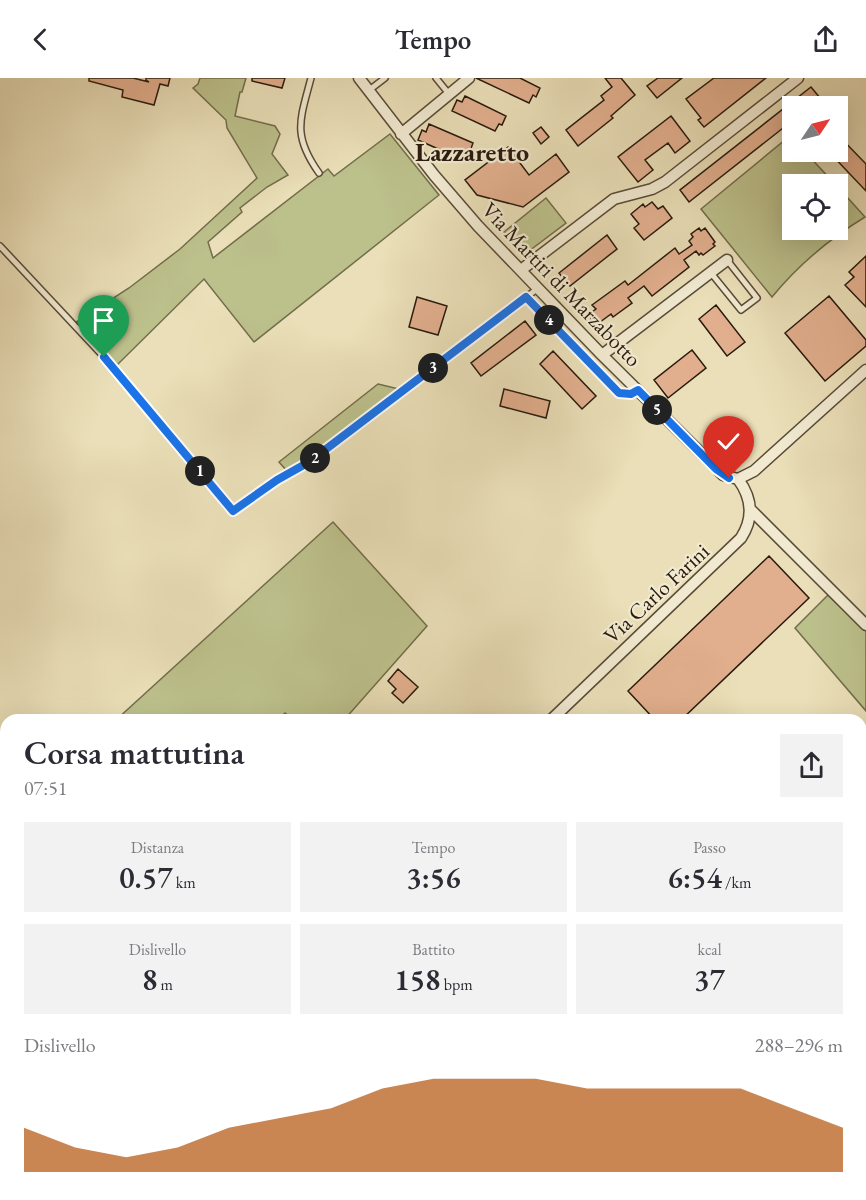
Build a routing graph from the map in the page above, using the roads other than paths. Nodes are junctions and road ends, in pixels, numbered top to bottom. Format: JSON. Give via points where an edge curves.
{"nodes":[{"id":1,"x":311,"y":78,"type":"edge"},
{"id":2,"x":358,"y":78,"type":"edge"},
{"id":3,"x":385,"y":78,"type":"edge"},
{"id":4,"x":436,"y":78,"type":"edge"},
{"id":5,"x":469,"y":78,"type":"edge"},
{"id":6,"x":798,"y":78,"type":"edge"},
{"id":7,"x":368,"y":91,"type":"junction"},
{"id":8,"x":449,"y":94,"type":"junction"},
{"id":9,"x":401,"y":134,"type":"junction"},
{"id":10,"x":319,"y":172,"type":"dead end"},
{"id":11,"x":0,"y":246,"type":"edge"},
{"id":12,"x":727,"y":260,"type":"joint"},
{"id":13,"x":521,"y":270,"type":"junction"},
{"id":14,"x":711,"y":273,"type":"junction"},
{"id":15,"x":538,"y":288,"type":"junction"},
{"id":16,"x":526,"y":297,"type":"junction"},
{"id":17,"x":602,"y":355,"type":"junction"},
{"id":18,"x":866,"y":370,"type":"edge"},
{"id":19,"x":638,"y":390,"type":"junction"},
{"id":20,"x":738,"y":479,"type":"junction"},
{"id":21,"x":750,"y":509,"type":"junction"},
{"id":22,"x":866,"y":625,"type":"edge"},
{"id":23,"x":557,"y":714,"type":"edge"}],
"edges":[{"from":1,"to":10,"type":"lane","via":[[300,120],[301,135],[307,156]]},
{"from":2,"to":7,"type":"street","name":"Via Martiri di Marzabotto"},
{"from":3,"to":7,"type":"lane"},
{"from":4,"to":8,"type":"lane"},
{"from":5,"to":8,"type":"street"},
{"from":6,"to":13,"type":"street","via":[[665,182],[608,202]]},
{"from":7,"to":9,"type":"street","name":"Via Martiri di Marzabotto"},
{"from":8,"to":9,"type":"street"},
{"from":9,"to":13,"type":"street","name":"Via Martiri di Marzabotto","via":[[454,199]]},
{"from":11,"to":16,"type":"lane","via":[[104,357],[233,511],[309,462]]},
{"from":12,"to":14,"type":"street"},
{"from":12,"to":14,"type":"lane","via":[[757,298],[741,310]]},
{"from":13,"to":15,"type":"street","name":"Via Martiri di Marzabotto"},
{"from":14,"to":17,"type":"street"},
{"from":15,"to":16,"type":"lane"},
{"from":15,"to":17,"type":"street","name":"Via Martiri di Marzabotto"},
{"from":16,"to":19,"type":"lane","via":[[619,393]]},
{"from":17,"to":19,"type":"street","name":"Via Martiri di Marzabotto"},
{"from":18,"to":20,"type":"street","via":[[754,471]]},
{"from":19,"to":20,"type":"street","name":"Via Martiri di Marzabotto","via":[[716,469]]},
{"from":20,"to":21,"type":"street"},
{"from":21,"to":22,"type":"street"},
{"from":21,"to":23,"type":"street","name":"Via Carlo Farini","via":[[745,532],[735,545]]}]}
